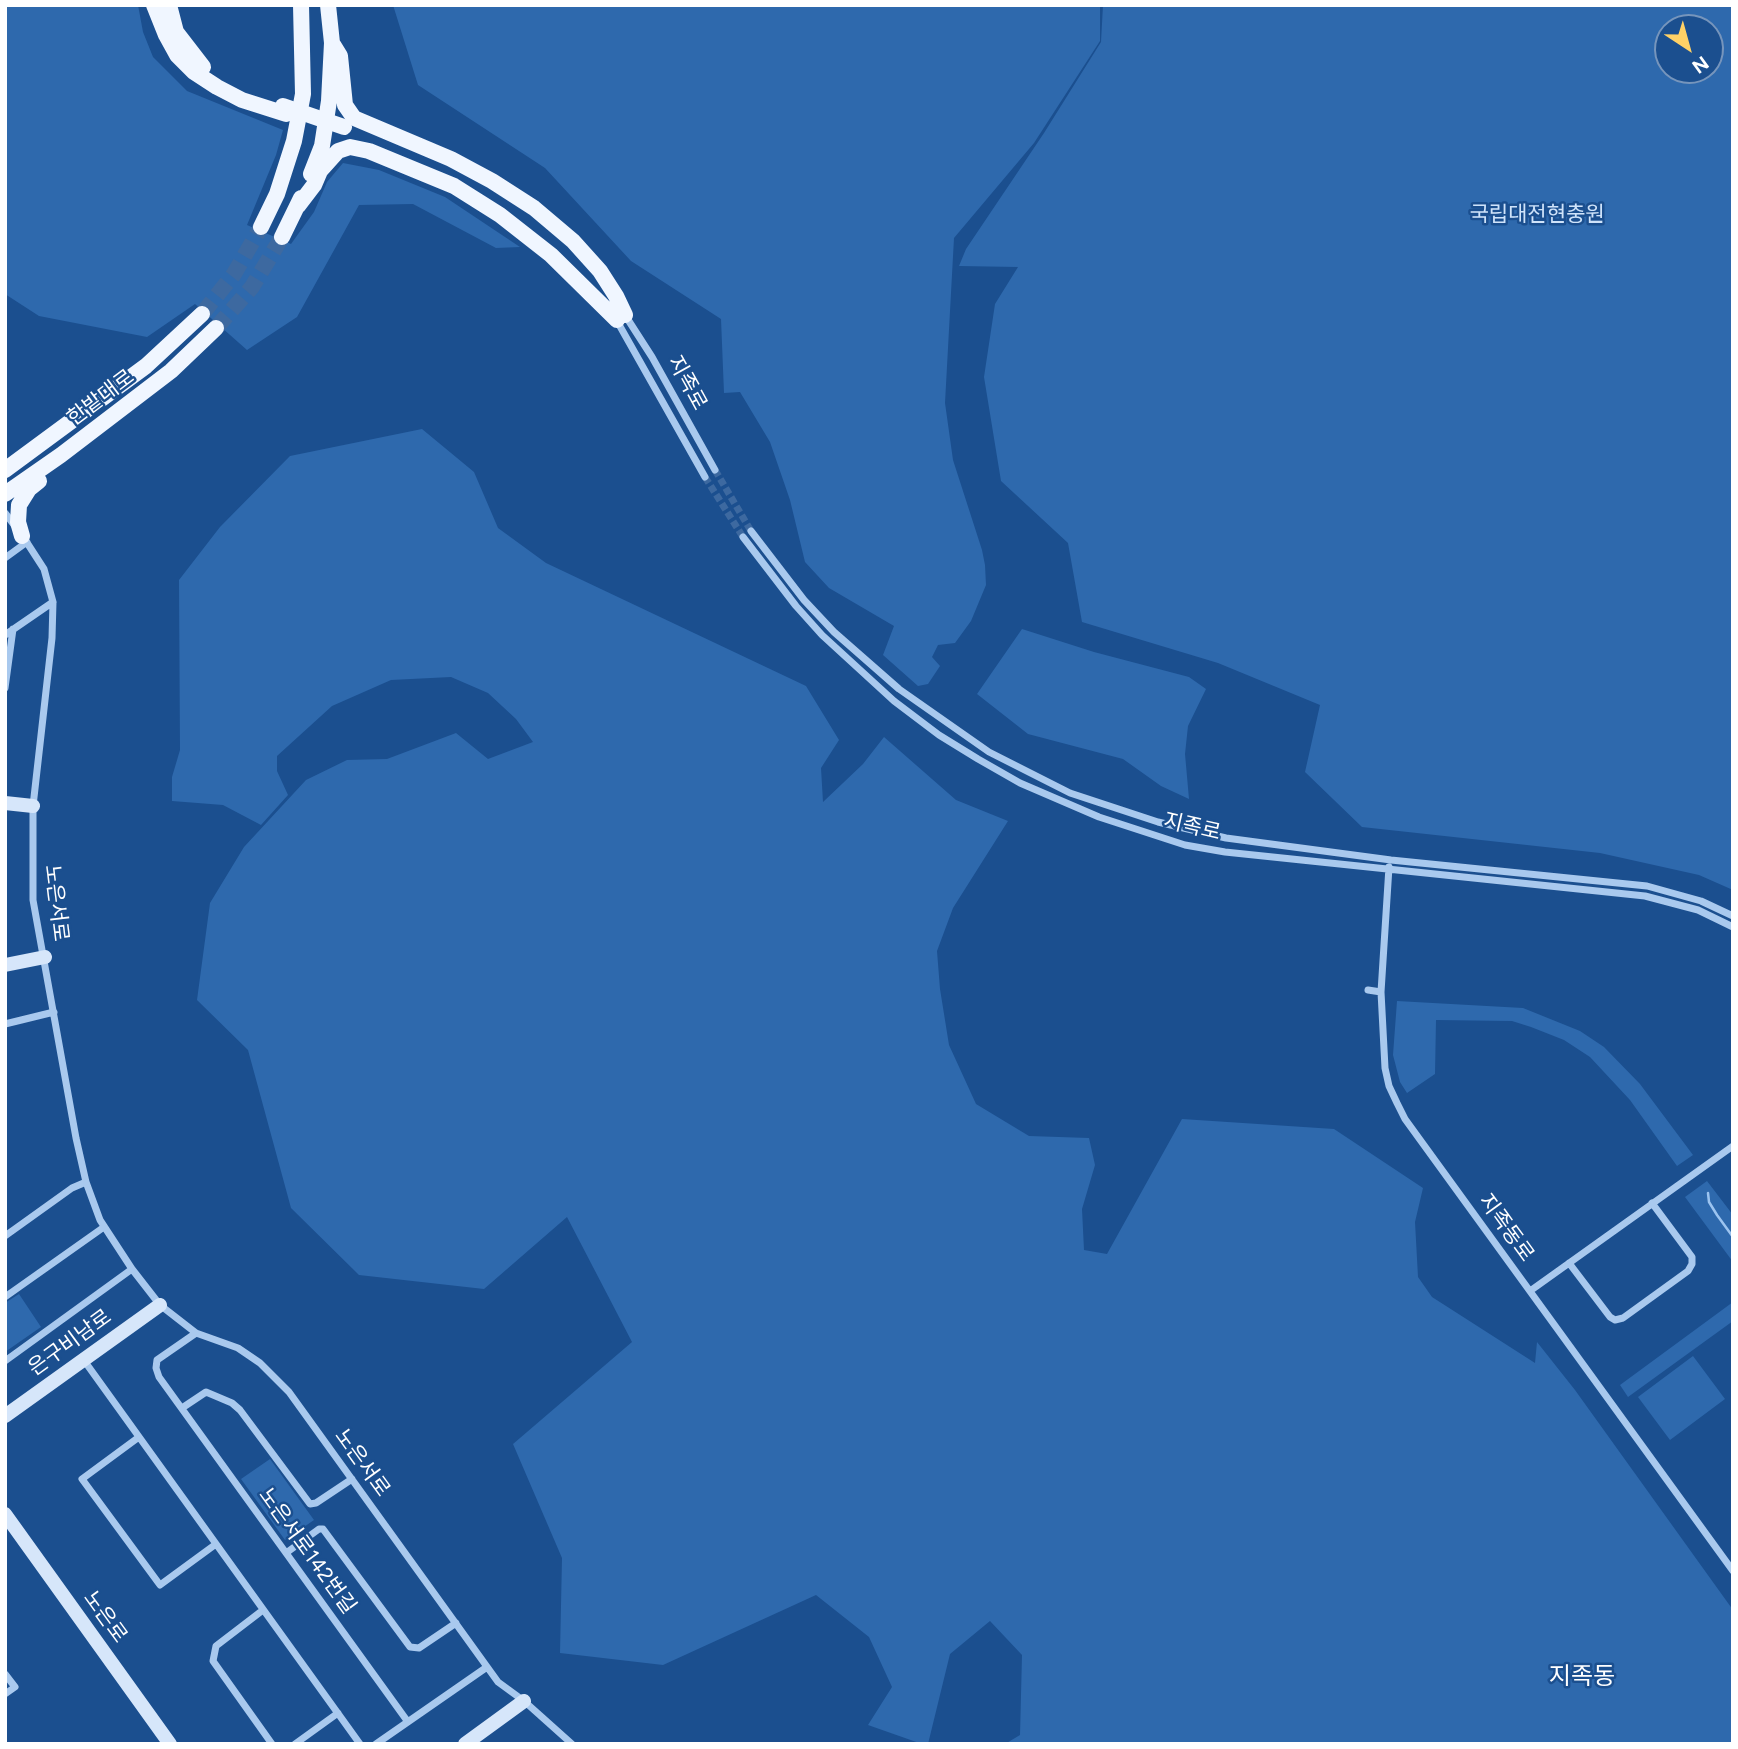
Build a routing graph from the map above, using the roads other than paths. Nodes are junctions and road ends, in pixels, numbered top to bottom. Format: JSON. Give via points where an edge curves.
{"nodes":[{"id":1,"x":154,"y":5,"type":"edge"},
{"id":2,"x":169,"y":5,"type":"edge"},
{"id":3,"x":301,"y":5,"type":"edge"},
{"id":4,"x":328,"y":5,"type":"edge"},
{"id":5,"x":332,"y":43,"type":"junction"},
{"id":6,"x":285,"y":110,"type":"junction"},
{"id":7,"x":298,"y":206,"type":"junction"},
{"id":8,"x":261,"y":227,"type":"tunnel mouth"},
{"id":9,"x":282,"y":237,"type":"tunnel mouth"},
{"id":10,"x":202,"y":314,"type":"tunnel mouth"},
{"id":11,"x":621,"y":317,"type":"junction"},
{"id":12,"x":216,"y":328,"type":"tunnel mouth"},
{"id":13,"x":50,"y":438,"type":"junction"},
{"id":14,"x":61,"y":455,"type":"junction"},
{"id":15,"x":5,"y":457,"type":"edge"},
{"id":16,"x":5,"y":470,"type":"edge"},
{"id":17,"x":715,"y":470,"type":"tunnel mouth"},
{"id":18,"x":705,"y":477,"type":"tunnel mouth"},
{"id":19,"x":5,"y":494,"type":"edge"},
{"id":20,"x":5,"y":513,"type":"edge"},
{"id":21,"x":5,"y":525,"type":"edge"},
{"id":22,"x":751,"y":531,"type":"tunnel mouth"},
{"id":23,"x":743,"y":537,"type":"tunnel mouth"},
{"id":24,"x":25,"y":539,"type":"junction"},
{"id":25,"x":5,"y":558,"type":"edge"},
{"id":26,"x":53,"y":603,"type":"junction"},
{"id":27,"x":13,"y":629,"type":"junction"},
{"id":28,"x":5,"y":635,"type":"edge"},
{"id":29,"x":5,"y":688,"type":"edge"},
{"id":30,"x":5,"y":803,"type":"edge"},
{"id":31,"x":33,"y":806,"type":"junction"},
{"id":32,"x":1389,"y":860,"type":"junction"},
{"id":33,"x":1389,"y":869,"type":"junction"},
{"id":34,"x":1733,"y":916,"type":"edge"},
{"id":35,"x":1733,"y":927,"type":"edge"},
{"id":36,"x":45,"y":957,"type":"junction"},
{"id":37,"x":6,"y":961,"type":"edge"},
{"id":38,"x":1368,"y":990,"type":"dead end"},
{"id":39,"x":1381,"y":992,"type":"junction"},
{"id":40,"x":54,"y":1012,"type":"junction"},
{"id":41,"x":5,"y":1024,"type":"edge"},
{"id":42,"x":1733,"y":1146,"type":"edge"},
{"id":43,"x":86,"y":1182,"type":"junction"},
{"id":44,"x":1652,"y":1203,"type":"junction"},
{"id":45,"x":104,"y":1227,"type":"junction"},
{"id":46,"x":5,"y":1236,"type":"edge"},
{"id":47,"x":1569,"y":1263,"type":"junction"},
{"id":48,"x":132,"y":1269,"type":"junction"},
{"id":49,"x":1530,"y":1291,"type":"junction"},
{"id":50,"x":5,"y":1297,"type":"edge"},
{"id":51,"x":160,"y":1305,"type":"junction"},
{"id":52,"x":196,"y":1333,"type":"junction"},
{"id":53,"x":82,"y":1359,"type":"junction"},
{"id":54,"x":5,"y":1361,"type":"edge"},
{"id":55,"x":182,"y":1408,"type":"junction"},
{"id":56,"x":7,"y":1410,"type":"edge"},
{"id":57,"x":139,"y":1437,"type":"junction"},
{"id":58,"x":352,"y":1479,"type":"junction"},
{"id":59,"x":5,"y":1514,"type":"edge"},
{"id":60,"x":216,"y":1544,"type":"junction"},
{"id":61,"x":286,"y":1553,"type":"junction"},
{"id":62,"x":1733,"y":1571,"type":"edge"},
{"id":63,"x":263,"y":1610,"type":"junction"},
{"id":64,"x":456,"y":1623,"type":"junction"},
{"id":65,"x":487,"y":1667,"type":"junction"},
{"id":66,"x":5,"y":1674,"type":"edge"},
{"id":67,"x":5,"y":1694,"type":"edge"},
{"id":68,"x":524,"y":1701,"type":"junction"},
{"id":69,"x":338,"y":1713,"type":"junction"},
{"id":70,"x":408,"y":1721,"type":"junction"},
{"id":71,"x":170,"y":1744,"type":"edge"},
{"id":72,"x":272,"y":1744,"type":"edge"},
{"id":73,"x":295,"y":1744,"type":"edge"},
{"id":74,"x":360,"y":1744,"type":"edge"},
{"id":75,"x":376,"y":1744,"type":"edge"},
{"id":76,"x":465,"y":1744,"type":"edge"},
{"id":77,"x":572,"y":1744,"type":"edge"}],
"edges":[{"from":1,"to":6,"type":"main road","via":[[177,55],[194,72],[242,100]]},
{"from":2,"to":6,"type":"main road","via":[[176,32],[201,66]]},
{"from":3,"to":8,"type":"main road","via":[[303,94],[294,141]]},
{"from":4,"to":5,"type":"main road"},
{"from":5,"to":7,"type":"main road","via":[[322,146]]},
{"from":5,"to":11,"type":"main road","via":[[340,55],[345,106],[354,118],[451,159],[534,208],[600,271],[616,296]]},
{"from":6,"to":11,"type":"main road","via":[[458,180],[558,248]]},
{"from":7,"to":9,"type":"main road"},
{"from":7,"to":11,"type":"main road","via":[[338,151],[350,147],[369,151],[454,186],[500,215]]},
{"from":10,"to":13,"type":"main road","name":"한밭대로","via":[[146,366]]},
{"from":11,"to":17,"type":"street","name":"지족로","via":[[652,357]]},
{"from":11,"to":18,"type":"street","name":"지족로"},
{"from":12,"to":14,"type":"main road","name":"한밭대로","via":[[171,371]]},
{"from":13,"to":15,"type":"main road"},
{"from":13,"to":16,"type":"main road","name":"한밭대로"},
{"from":14,"to":19,"type":"main road","name":"한밭대로"},
{"from":14,"to":24,"type":"main road","via":[[22,498],[18,522]]},
{"from":20,"to":24,"type":"street","name":"노은서로"},
{"from":21,"to":24,"type":"main road"},
{"from":22,"to":32,"type":"street","name":"지족로","via":[[804,600],[867,663],[989,752],[1026,772],[1103,805],[1191,831]]},
{"from":23,"to":33,"type":"street","name":"지족로","via":[[796,606],[867,678],[939,735],[1020,783],[1121,826],[1185,845]]},
{"from":24,"to":25,"type":"street"},
{"from":24,"to":26,"type":"street","name":"노은서로","via":[[44,569]]},
{"from":26,"to":27,"type":"street"},
{"from":26,"to":31,"type":"street","name":"노은서로"},
{"from":27,"to":28,"type":"street"},
{"from":27,"to":29,"type":"street"},
{"from":30,"to":31,"type":"street"},
{"from":31,"to":36,"type":"street","name":"노은서로","via":[[33,900]]},
{"from":32,"to":33,"type":"street","name":"지족동로"},
{"from":32,"to":34,"type":"street","name":"지족로","via":[[1647,886],[1701,901]]},
{"from":33,"to":35,"type":"street","name":"지족로","via":[[1645,896],[1698,910]]},
{"from":33,"to":39,"type":"street","name":"지족동로"},
{"from":36,"to":37,"type":"street"},
{"from":36,"to":40,"type":"street","name":"노은서로"},
{"from":38,"to":39,"type":"street"},
{"from":39,"to":49,"type":"street","name":"지족동로","via":[[1385,1068],[1405,1119]]},
{"from":40,"to":41,"type":"street"},
{"from":40,"to":43,"type":"street","name":"노은서로"},
{"from":42,"to":44,"type":"street"},
{"from":43,"to":45,"type":"street","name":"노은서로"},
{"from":43,"to":46,"type":"street"},
{"from":44,"to":47,"type":"street"},
{"from":44,"to":47,"type":"street","via":[[1692,1257],[1692,1264],[1623,1318],[1610,1317]]},
{"from":45,"to":48,"type":"street","name":"노은서로"},
{"from":45,"to":50,"type":"street"},
{"from":47,"to":49,"type":"street"},
{"from":48,"to":51,"type":"street","name":"노은서로"},
{"from":48,"to":54,"type":"street"},
{"from":49,"to":62,"type":"street","name":"지족동로"},
{"from":51,"to":52,"type":"street","name":"노은서로"},
{"from":51,"to":53,"type":"street","name":"은구비남로"},
{"from":52,"to":55,"type":"street","name":"노은서로142번길","via":[[157,1360],[159,1377]]},
{"from":52,"to":58,"type":"street","name":"노은서로","via":[[239,1348],[260,1363],[289,1392]]},
{"from":53,"to":56,"type":"street","name":"은구비남로"},
{"from":53,"to":57,"type":"street"},
{"from":55,"to":58,"type":"street","via":[[206,1392],[232,1403],[310,1504]]},
{"from":55,"to":61,"type":"street","name":"노은서로142번길"},
{"from":57,"to":60,"type":"street"},
{"from":57,"to":60,"type":"street","via":[[82,1479],[160,1585]]},
{"from":58,"to":64,"type":"street","name":"노은서로"},
{"from":59,"to":71,"type":"street","name":"노은로"},
{"from":60,"to":63,"type":"street"},
{"from":61,"to":64,"type":"street","via":[[319,1529],[327,1532],[410,1647],[419,1648]]},
{"from":61,"to":70,"type":"street","name":"노은서로142번길"},
{"from":63,"to":69,"type":"street"},
{"from":63,"to":72,"type":"street","via":[[216,1646],[213,1661]]},
{"from":64,"to":65,"type":"street","name":"노은서로"},
{"from":65,"to":68,"type":"street","name":"노은서로","via":[[498,1682]]},
{"from":65,"to":70,"type":"street"},
{"from":66,"to":67,"type":"street","via":[[15,1687]]},
{"from":68,"to":76,"type":"street"},
{"from":68,"to":77,"type":"street","name":"노은서로"},
{"from":69,"to":73,"type":"street"},
{"from":69,"to":74,"type":"street"},
{"from":70,"to":75,"type":"street"}]}
